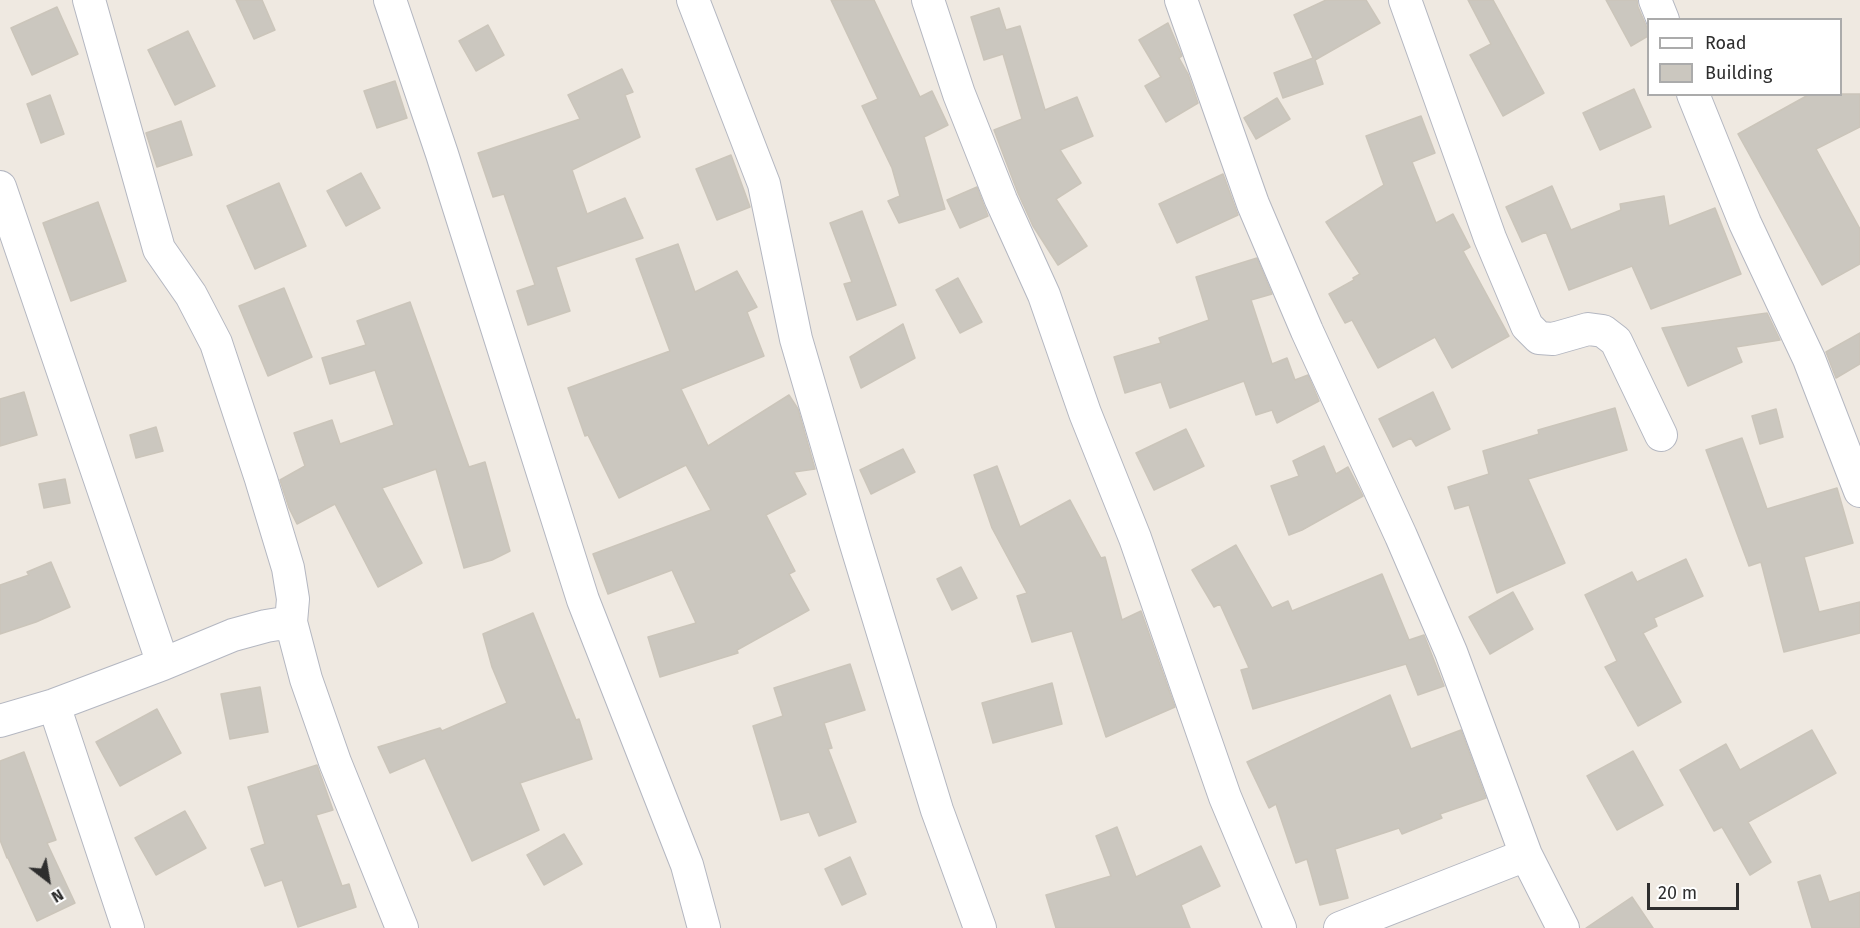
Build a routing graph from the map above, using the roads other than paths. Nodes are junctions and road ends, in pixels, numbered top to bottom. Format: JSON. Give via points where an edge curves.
{"nodes":[{"id":1,"x":89,"y":0,"type":"edge"},
{"id":2,"x":390,"y":0,"type":"edge"},
{"id":3,"x":693,"y":0,"type":"edge"},
{"id":4,"x":928,"y":0,"type":"edge"},
{"id":5,"x":1181,"y":0,"type":"edge"},
{"id":6,"x":1405,"y":0,"type":"edge"},
{"id":7,"x":1655,"y":0,"type":"edge"},
{"id":8,"x":1662,"y":18,"type":"edge"},
{"id":9,"x":1694,"y":96,"type":"edge"},
{"id":10,"x":0,"y":187,"type":"edge"},
{"id":11,"x":1661,"y":435,"type":"dead end"},
{"id":12,"x":1860,"y":491,"type":"edge"},
{"id":13,"x":291,"y":622,"type":"junction"},
{"id":14,"x":164,"y":664,"type":"junction"},
{"id":15,"x":54,"y":705,"type":"junction"},
{"id":16,"x":0,"y":721,"type":"edge"},
{"id":17,"x":1526,"y":855,"type":"junction"},
{"id":18,"x":128,"y":928,"type":"edge"},
{"id":19,"x":402,"y":928,"type":"edge"},
{"id":20,"x":704,"y":928,"type":"edge"},
{"id":21,"x":980,"y":928,"type":"edge"},
{"id":22,"x":1280,"y":928,"type":"edge"},
{"id":23,"x":1340,"y":928,"type":"edge"},
{"id":24,"x":1563,"y":928,"type":"edge"}],
"edges":[{"from":1,"to":13,"type":"street","via":[[159,249],[191,295],[216,343],[261,478],[288,568]]},
{"from":2,"to":20,"type":"street","via":[[583,600],[687,865]]},
{"from":3,"to":21,"type":"street","via":[[764,184],[796,339],[937,810]]},
{"from":4,"to":22,"type":"street","via":[[959,94],[1000,200],[1044,295],[1135,538],[1225,797]]},
{"from":5,"to":17,"type":"street","via":[[1253,204],[1450,652]]},
{"from":6,"to":11,"type":"street","via":[[1490,238],[1527,326],[1539,338],[1554,339],[1588,329],[1603,331],[1616,341]]},
{"from":7,"to":8,"type":"street"},
{"from":9,"to":12,"type":"street","via":[[1744,223],[1809,359]]},
{"from":10,"to":14,"type":"street"},
{"from":13,"to":14,"type":"street","via":[[233,635]]},
{"from":13,"to":19,"type":"street","via":[[335,762]]},
{"from":14,"to":15,"type":"street"},
{"from":15,"to":16,"type":"street"},
{"from":15,"to":18,"type":"street"},
{"from":17,"to":23,"type":"street"},
{"from":17,"to":24,"type":"street"}]}
